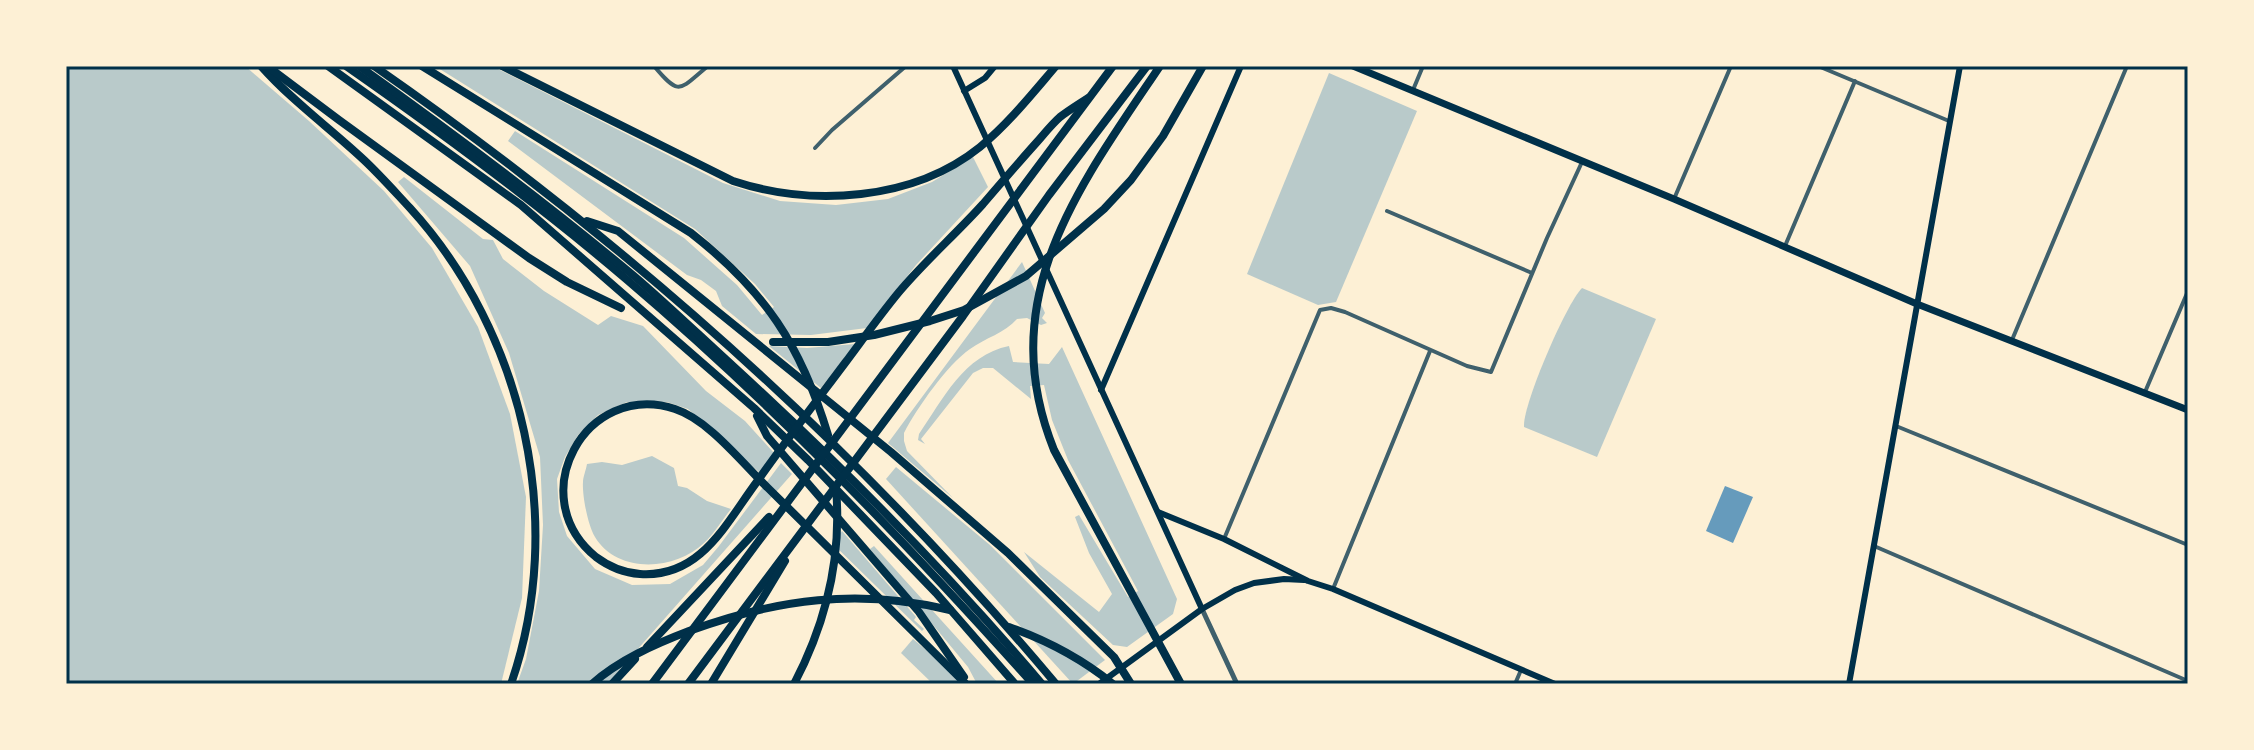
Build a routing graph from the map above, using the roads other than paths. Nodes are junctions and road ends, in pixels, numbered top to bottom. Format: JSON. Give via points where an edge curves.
{"nodes":[{"id":1,"x":261,"y":66,"type":"edge"},
{"id":2,"x":267,"y":66,"type":"edge"},
{"id":3,"x":328,"y":66,"type":"edge"},
{"id":4,"x":346,"y":66,"type":"edge"},
{"id":5,"x":359,"y":66,"type":"edge"},
{"id":6,"x":374,"y":66,"type":"edge"},
{"id":7,"x":422,"y":66,"type":"edge"},
{"id":8,"x":502,"y":66,"type":"edge"},
{"id":9,"x":654,"y":66,"type":"edge"},
{"id":10,"x":708,"y":66,"type":"edge"},
{"id":11,"x":906,"y":66,"type":"edge"},
{"id":12,"x":953,"y":66,"type":"edge"},
{"id":13,"x":995,"y":66,"type":"edge"},
{"id":14,"x":1056,"y":66,"type":"edge"},
{"id":15,"x":1113,"y":66,"type":"edge"},
{"id":16,"x":1147,"y":66,"type":"edge"},
{"id":17,"x":1160,"y":66,"type":"edge"},
{"id":18,"x":1203,"y":66,"type":"edge"},
{"id":19,"x":1241,"y":66,"type":"edge"},
{"id":20,"x":1353,"y":66,"type":"edge"},
{"id":21,"x":1423,"y":66,"type":"edge"},
{"id":22,"x":1731,"y":66,"type":"edge"},
{"id":23,"x":1818,"y":66,"type":"edge"},
{"id":24,"x":1960,"y":66,"type":"edge"},
{"id":25,"x":2127,"y":66,"type":"edge"},
{"id":26,"x":1855,"y":81,"type":"junction"},
{"id":27,"x":964,"y":91,"type":"junction"},
{"id":28,"x":1412,"y":91,"type":"junction"},
{"id":29,"x":1088,"y":98,"type":"junction"},
{"id":30,"x":1951,"y":122,"type":"junction"},
{"id":31,"x":815,"y":148,"type":"dead end"},
{"id":32,"x":1582,"y":161,"type":"junction"},
{"id":33,"x":1674,"y":199,"type":"junction"},
{"id":34,"x":1387,"y":211,"type":"dead end"},
{"id":35,"x":582,"y":220,"type":"junction"},
{"id":36,"x":1785,"y":246,"type":"junction"},
{"id":37,"x":1532,"y":273,"type":"junction"},
{"id":38,"x":2188,"y":291,"type":"edge"},
{"id":39,"x":1917,"y":304,"type":"junction"},
{"id":40,"x":621,"y":308,"type":"dead end"},
{"id":41,"x":2012,"y":341,"type":"junction"},
{"id":42,"x":773,"y":342,"type":"dead end"},
{"id":43,"x":1430,"y":351,"type":"junction"},
{"id":44,"x":1101,"y":390,"type":"junction"},
{"id":45,"x":2145,"y":394,"type":"junction"},
{"id":46,"x":754,"y":408,"type":"junction"},
{"id":47,"x":2188,"y":410,"type":"edge"},
{"id":48,"x":780,"y":414,"type":"junction"},
{"id":49,"x":1896,"y":426,"type":"junction"},
{"id":50,"x":795,"y":491,"type":"junction"},
{"id":51,"x":818,"y":508,"type":"junction"},
{"id":52,"x":1158,"y":512,"type":"junction"},
{"id":53,"x":1224,"y":539,"type":"junction"},
{"id":54,"x":2188,"y":545,"type":"edge"},
{"id":55,"x":1873,"y":546,"type":"junction"},
{"id":56,"x":1308,"y":581,"type":"junction"},
{"id":57,"x":1333,"y":589,"type":"junction"},
{"id":58,"x":1202,"y":609,"type":"junction"},
{"id":59,"x":1122,"y":668,"type":"junction"},
{"id":60,"x":1521,"y":670,"type":"junction"},
{"id":61,"x":2188,"y":681,"type":"edge"},
{"id":62,"x":1038,"y":683,"type":"edge"},
{"id":63,"x":511,"y":684,"type":"edge"},
{"id":64,"x":592,"y":684,"type":"edge"},
{"id":65,"x":612,"y":684,"type":"edge"},
{"id":66,"x":652,"y":684,"type":"edge"},
{"id":67,"x":688,"y":684,"type":"edge"},
{"id":68,"x":711,"y":684,"type":"edge"},
{"id":69,"x":794,"y":684,"type":"edge"},
{"id":70,"x":968,"y":684,"type":"edge"},
{"id":71,"x":1015,"y":684,"type":"edge"},
{"id":72,"x":1056,"y":684,"type":"edge"},
{"id":73,"x":1099,"y":684,"type":"edge"},
{"id":74,"x":1113,"y":684,"type":"edge"},
{"id":75,"x":1131,"y":684,"type":"edge"},
{"id":76,"x":1181,"y":684,"type":"edge"},
{"id":77,"x":1237,"y":684,"type":"edge"},
{"id":78,"x":1515,"y":684,"type":"edge"},
{"id":79,"x":1555,"y":684,"type":"edge"},
{"id":80,"x":1849,"y":684,"type":"edge"}],
"edges":[{"from":1,"to":63,"type":"highway","via":[[364,160],[430,231],[466,281],[497,341],[522,427],[536,518],[527,619]]},
{"from":2,"to":40,"type":"highway","via":[[529,258]]},
{"from":3,"to":46,"type":"highway","via":[[521,205]]},
{"from":4,"to":48,"type":"highway","via":[[499,177],[625,278]]},
{"from":5,"to":48,"type":"highway","via":[[594,243]]},
{"from":6,"to":35,"type":"highway"},
{"from":7,"to":69,"type":"highway","via":[[691,233],[769,309],[815,395],[835,476],[836,544],[830,589]]},
{"from":8,"to":14,"type":"highway","via":[[733,181],[770,191],[847,196],[899,186],[950,166],[1023,106]]},
{"from":9,"to":10,"type":"street","via":[[677,88]]},
{"from":11,"to":31,"type":"street"},
{"from":12,"to":27,"type":"main road"},
{"from":13,"to":27,"type":"main road"},
{"from":15,"to":29,"type":"highway"},
{"from":16,"to":51,"type":"highway"},
{"from":17,"to":76,"type":"highway","via":[[1068,214],[1036,304],[1032,352],[1035,389],[1054,450]]},
{"from":18,"to":42,"type":"highway","via":[[1131,180],[1026,276],[964,310],[930,321],[828,342]]},
{"from":19,"to":44,"type":"main road"},
{"from":20,"to":28,"type":"main road"},
{"from":21,"to":28,"type":"street"},
{"from":22,"to":33,"type":"street"},
{"from":23,"to":26,"type":"street"},
{"from":24,"to":30,"type":"main road"},
{"from":25,"to":41,"type":"street"},
{"from":26,"to":30,"type":"street"},
{"from":26,"to":36,"type":"street"},
{"from":27,"to":44,"type":"main road"},
{"from":28,"to":32,"type":"main road"},
{"from":29,"to":50,"type":"highway"},
{"from":29,"to":70,"type":"highway","via":[[1058,118],[896,296],[775,456],[722,530],[691,561],[650,574],[616,569],[589,551],[573,528],[564,483],[570,455],[608,414],[655,405],[677,409],[705,427],[747,467],[829,548],[926,644]]},
{"from":30,"to":39,"type":"main road"},
{"from":32,"to":33,"type":"main road"},
{"from":32,"to":37,"type":"street"},
{"from":33,"to":36,"type":"main road"},
{"from":34,"to":37,"type":"street"},
{"from":35,"to":59,"type":"highway","via":[[618,231],[891,452],[1008,553]]},
{"from":35,"to":72,"type":"highway","via":[[705,323],[876,485]]},
{"from":36,"to":39,"type":"main road"},
{"from":37,"to":43,"type":"street","via":[[1491,372]]},
{"from":38,"to":45,"type":"street"},
{"from":39,"to":41,"type":"main road"},
{"from":39,"to":49,"type":"main road"},
{"from":41,"to":45,"type":"main road"},
{"from":43,"to":53,"type":"street","via":[[1345,312],[1320,310]]},
{"from":43,"to":57,"type":"street"},
{"from":44,"to":52,"type":"main road"},
{"from":45,"to":47,"type":"main road"},
{"from":46,"to":70,"type":"highway","via":[[767,436],[919,612]]},
{"from":46,"to":71,"type":"highway","via":[[936,593]]},
{"from":48,"to":62,"type":"highway","via":[[868,499]]},
{"from":49,"to":54,"type":"street"},
{"from":49,"to":55,"type":"main road"},
{"from":50,"to":65,"type":"highway"},
{"from":50,"to":66,"type":"highway"},
{"from":51,"to":67,"type":"highway"},
{"from":51,"to":68,"type":"highway"},
{"from":52,"to":53,"type":"main road"},
{"from":52,"to":58,"type":"main road"},
{"from":53,"to":56,"type":"main road"},
{"from":55,"to":61,"type":"street"},
{"from":55,"to":80,"type":"main road"},
{"from":56,"to":57,"type":"main road"},
{"from":56,"to":58,"type":"main road","via":[[1254,583]]},
{"from":57,"to":60,"type":"main road"},
{"from":58,"to":59,"type":"main road"},
{"from":58,"to":77,"type":"street"},
{"from":59,"to":73,"type":"main road"},
{"from":59,"to":75,"type":"highway"},
{"from":60,"to":78,"type":"street"},
{"from":60,"to":79,"type":"main road"},
{"from":64,"to":74,"type":"highway","via":[[663,641],[709,624],[762,608],[858,598],[931,605],[995,622],[1062,650]]}]}
